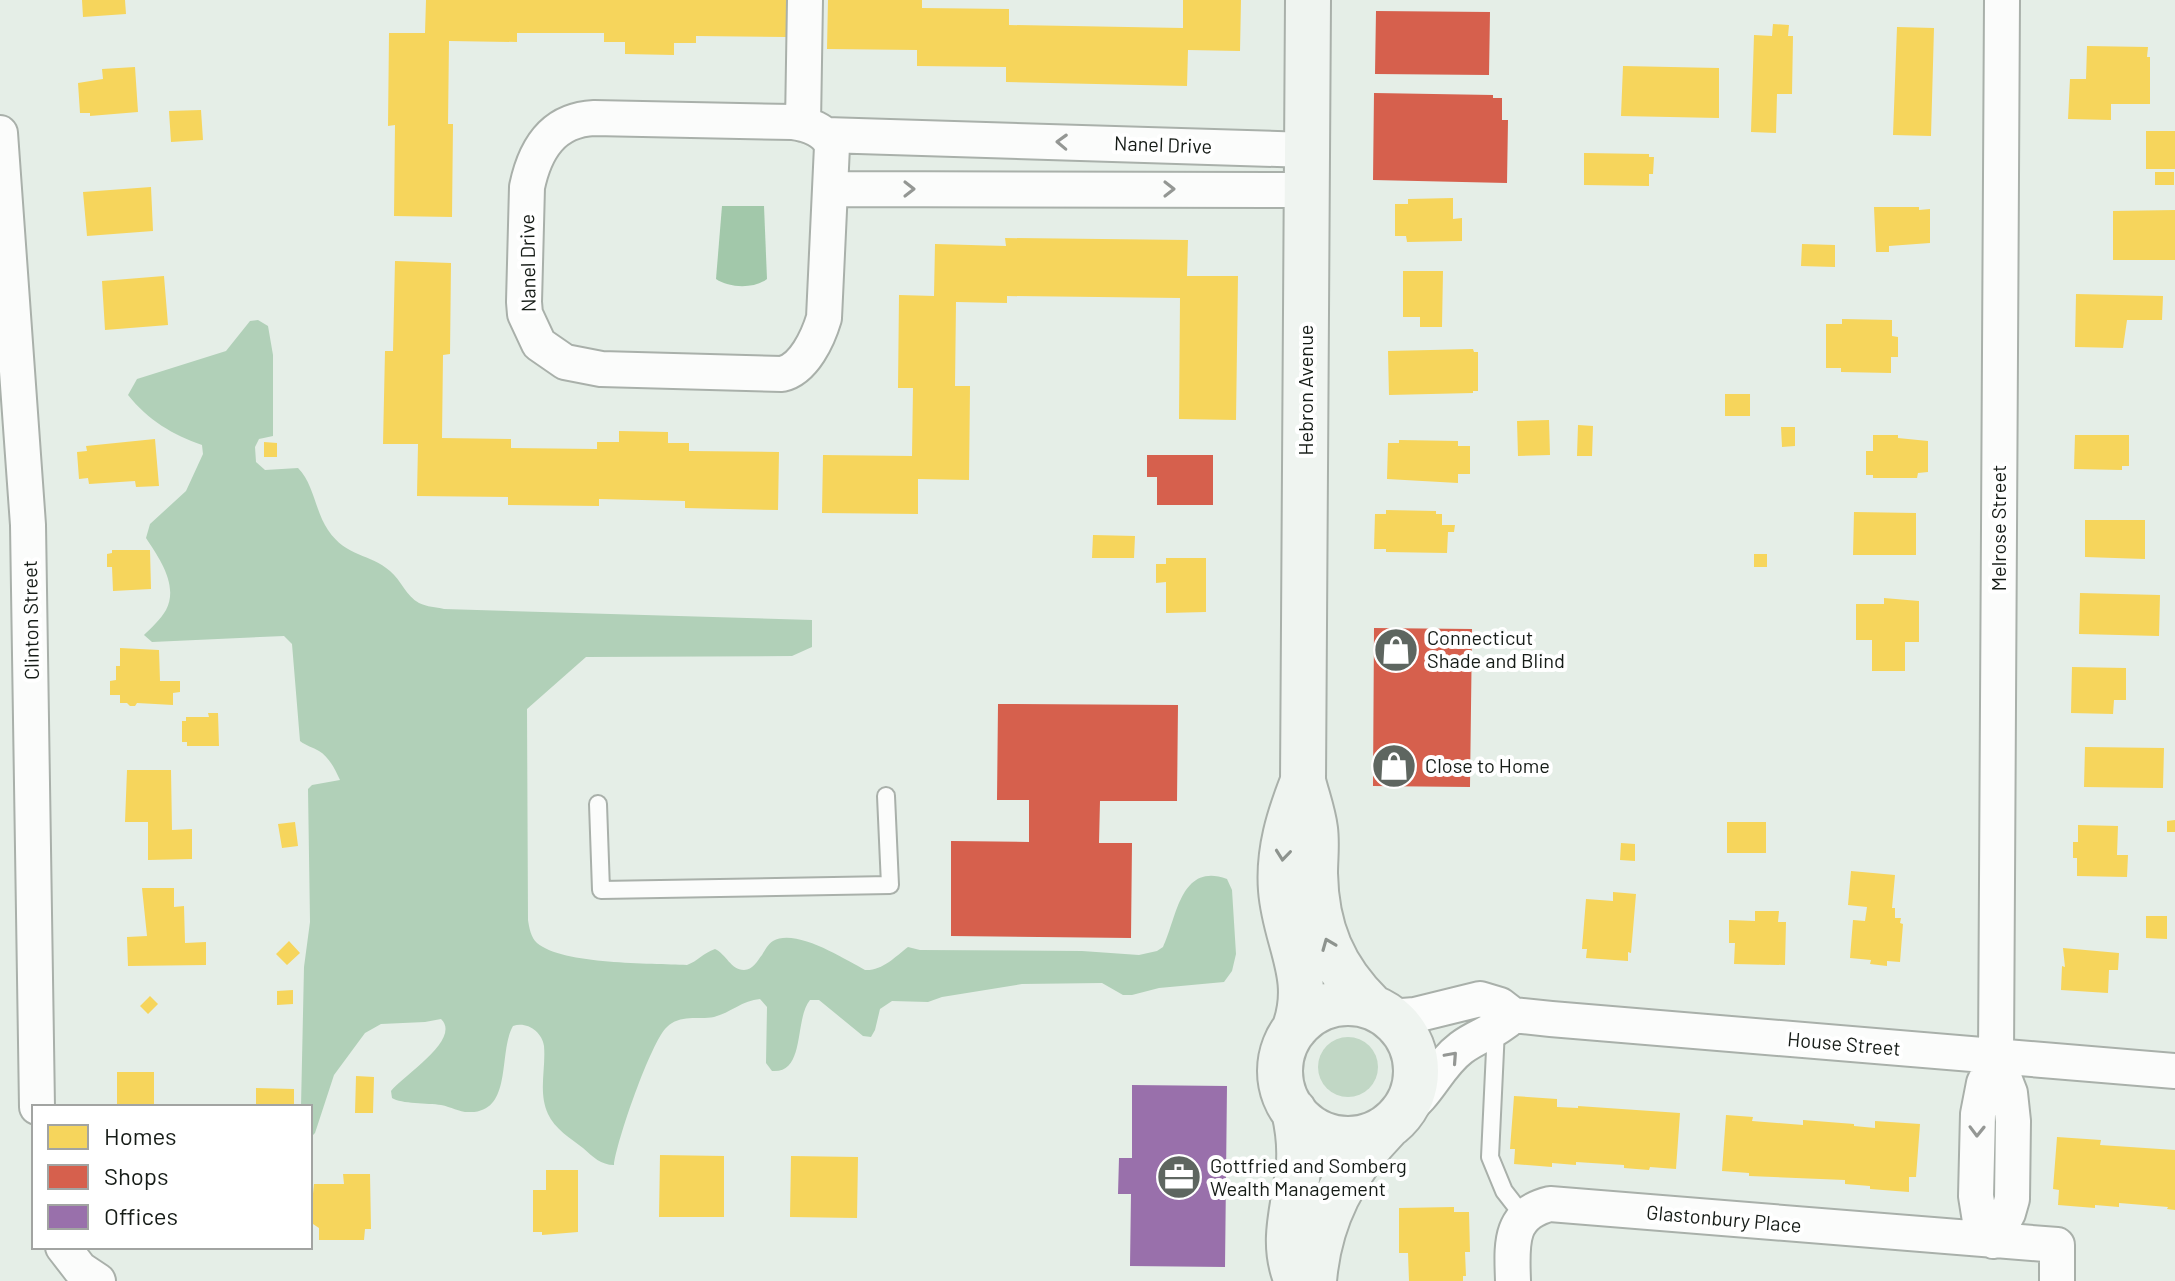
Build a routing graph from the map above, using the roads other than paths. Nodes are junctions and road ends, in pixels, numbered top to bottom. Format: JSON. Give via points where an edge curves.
{"nodes":[{"id":1,"x":805,"y":0,"type":"edge"},
{"id":2,"x":1308,"y":0,"type":"edge"},
{"id":3,"x":2002,"y":0,"type":"edge"},
{"id":4,"x":814,"y":129,"type":"junction"},
{"id":5,"x":0,"y":133,"type":"edge"},
{"id":6,"x":1308,"y":170,"type":"junction"},
{"id":7,"x":831,"y":189,"type":"junction"},
{"id":8,"x":1303,"y":781,"type":"junction"},
{"id":9,"x":886,"y":796,"type":"dead end"},
{"id":10,"x":598,"y":804,"type":"dead end"},
{"id":11,"x":1381,"y":1012,"type":"junction"},
{"id":12,"x":1505,"y":1022,"type":"junction"},
{"id":13,"x":1294,"y":1030,"type":"junction"},
{"id":14,"x":1996,"y":1057,"type":"junction"},
{"id":15,"x":2175,"y":1071,"type":"edge"},
{"id":16,"x":37,"y":1105,"type":"edge"},
{"id":17,"x":1294,"y":1111,"type":"junction"},
{"id":18,"x":1395,"y":1119,"type":"junction"},
{"id":19,"x":1525,"y":1218,"type":"junction"},
{"id":20,"x":1993,"y":1241,"type":"junction"},
{"id":21,"x":67,"y":1253,"type":"edge"},
{"id":22,"x":98,"y":1281,"type":"edge"},
{"id":23,"x":1297,"y":1281,"type":"edge"},
{"id":24,"x":1314,"y":1281,"type":"edge"},
{"id":25,"x":1513,"y":1281,"type":"edge"},
{"id":26,"x":2057,"y":1281,"type":"edge"}],
"edges":[{"from":1,"to":4,"type":"street","name":"Nanel Drive"},
{"from":2,"to":6,"type":"main road","name":"Hebron Avenue"},
{"from":3,"to":14,"type":"street","name":"Melrose Street"},
{"from":6,"to":4,"type":"street","name":"Nanel Drive","one_way":true},
{"from":4,"to":7,"type":"street","name":"Nanel Drive","via":[[832,146]]},
{"from":4,"to":7,"type":"street","name":"Nanel Drive","via":[[708,118],[569,121],[540,151],[527,187],[524,302],[531,330],[551,354],[583,366],[790,372],[806,355],[824,318]]},
{"from":5,"to":16,"type":"street","name":"Clinton Street","via":[[29,539]]},
{"from":7,"to":6,"type":"street","one_way":true},
{"from":6,"to":8,"type":"main road","name":"Hebron Avenue"},
{"from":11,"to":8,"type":"main road","name":"Hebron Avenue","one_way":true,"via":[[1353,989],[1324,938],[1317,901],[1315,825]]},
{"from":8,"to":13,"type":"main road","name":"Hebron Avenue","one_way":true,"via":[[1286,827],[1281,864],[1284,914],[1302,980]]},
{"from":9,"to":10,"type":"lane","via":[[890,885],[601,890]]},
{"from":11,"to":12,"type":"street","name":"House Street","via":[[1415,1015],[1476,999],[1495,1003]]},
{"from":11,"to":13,"type":"main road","via":[[1344,1003],[1308,1016]]},
{"from":11,"to":18,"type":"main road","via":[[1408,1038],[1416,1066],[1415,1086]]},
{"from":12,"to":14,"type":"street","name":"House Street"},
{"from":18,"to":12,"type":"street","one_way":true,"via":[[1430,1087],[1457,1051]]},
{"from":12,"to":19,"type":"lane","via":[[1490,1157],[1504,1191]]},
{"from":13,"to":17,"type":"main road","via":[[1280,1075]]},
{"from":14,"to":15,"type":"street","name":"House Street"},
{"from":14,"to":20,"type":"street","via":[[1980,1098],[1976,1182],[1977,1211]]},
{"from":17,"to":18,"type":"main road","via":[[1307,1125],[1333,1137],[1362,1137]]},
{"from":17,"to":23,"type":"main road","via":[[1299,1163],[1287,1237]]},
{"from":18,"to":24,"type":"main road","via":[[1356,1162],[1330,1208]]},
{"from":19,"to":20,"type":"street","name":"Glastonbury Place","via":[[1550,1204]]},
{"from":19,"to":25,"type":"street","via":[[1512,1241]]},
{"from":20,"to":26,"type":"street","name":"Glastonbury Place","via":[[2057,1245]]},
{"from":21,"to":22,"type":"street"}]}
